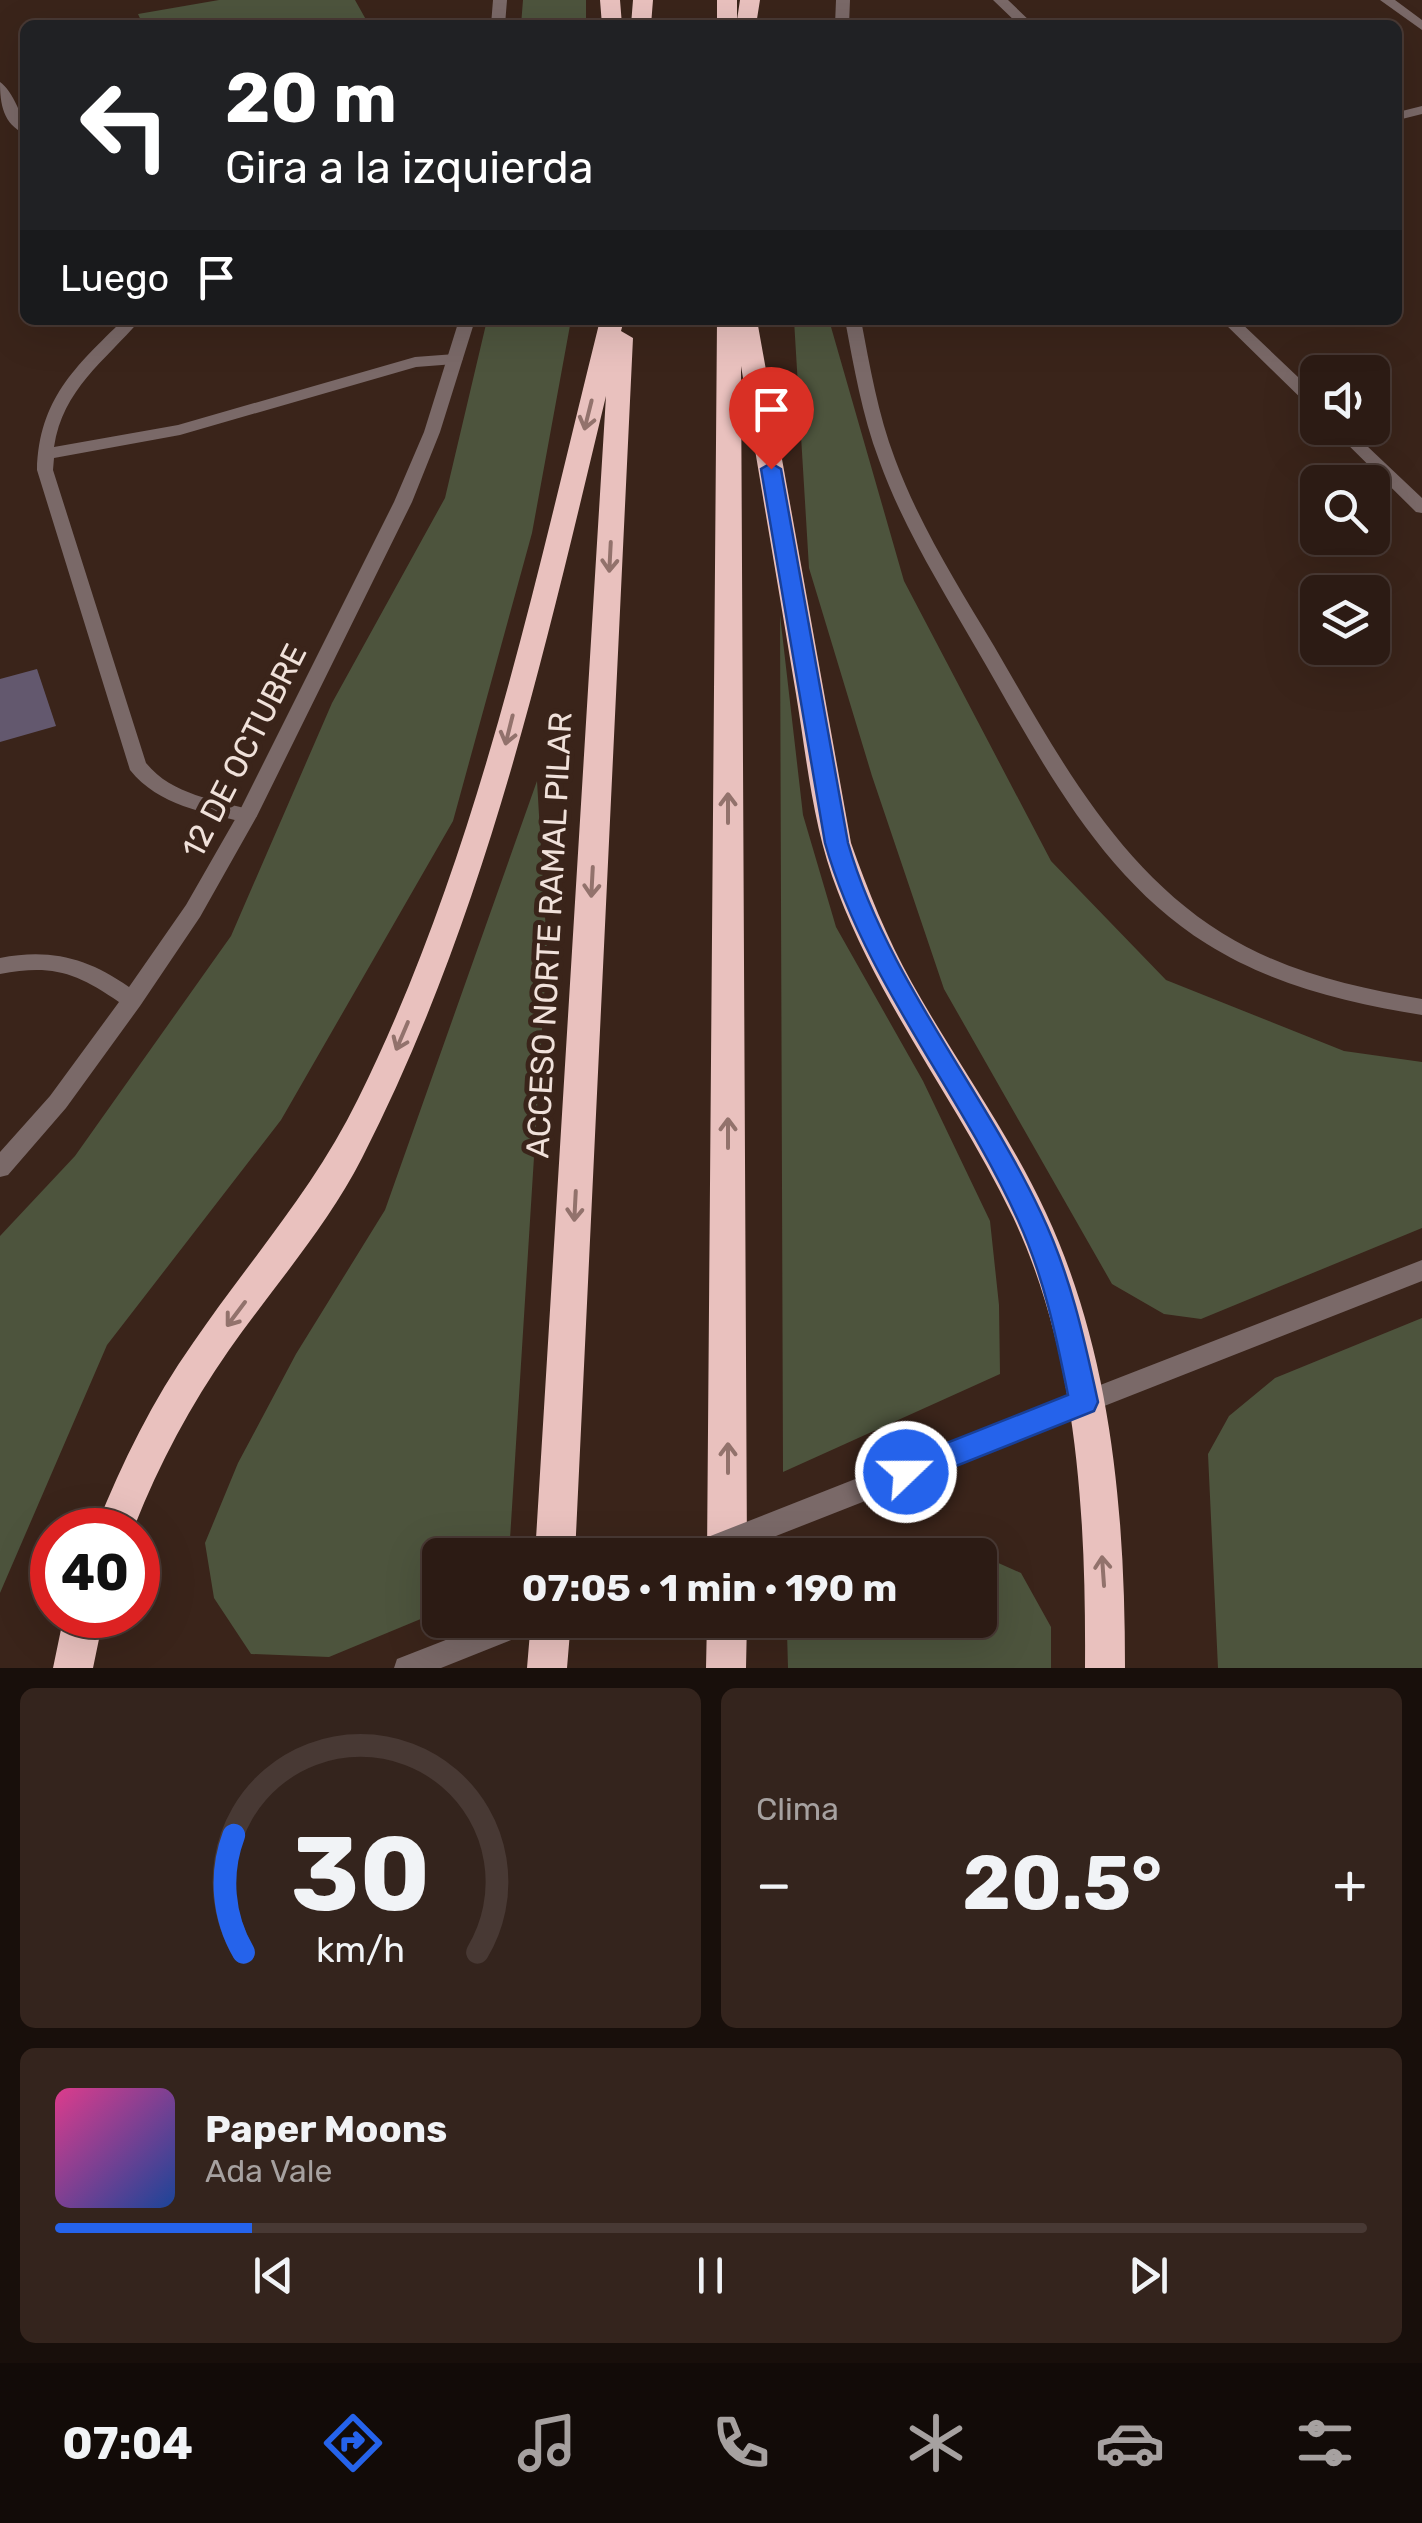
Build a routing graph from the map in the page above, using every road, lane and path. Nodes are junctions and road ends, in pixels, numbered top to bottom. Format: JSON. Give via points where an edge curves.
{"nodes":[{"id":1,"x":1000,"y":0,"type":"edge"},
{"id":2,"x":1387,"y":0,"type":"edge"},
{"id":3,"x":1022,"y":20,"type":"edge"},
{"id":4,"x":1422,"y":26,"type":"edge"},
{"id":5,"x":0,"y":86,"type":"edge"},
{"id":6,"x":20,"y":126,"type":"edge"},
{"id":7,"x":127,"y":325,"type":"edge"},
{"id":8,"x":466,"y":325,"type":"edge"},
{"id":9,"x":611,"y":325,"type":"edge"},
{"id":10,"x":622,"y":325,"type":"edge"},
{"id":11,"x":728,"y":325,"type":"edge"},
{"id":12,"x":746,"y":325,"type":"edge"},
{"id":13,"x":854,"y":325,"type":"edge"},
{"id":14,"x":1234,"y":325,"type":"edge"},
{"id":15,"x":455,"y":359,"type":"junction"},
{"id":16,"x":1300,"y":389,"type":"edge"},
{"id":17,"x":1357,"y":445,"type":"edge"},
{"id":18,"x":45,"y":454,"type":"junction"},
{"id":19,"x":1422,"y":508,"type":"edge"},
{"id":20,"x":246,"y":816,"type":"junction"},
{"id":21,"x":0,"y":966,"type":"edge"},
{"id":22,"x":132,"y":1000,"type":"junction"},
{"id":23,"x":1422,"y":1007,"type":"edge"},
{"id":24,"x":0,"y":1168,"type":"edge"},
{"id":25,"x":1422,"y":1270,"type":"edge"},
{"id":26,"x":1084,"y":1402,"type":"junction"},
{"id":27,"x":123,"y":1508,"type":"edge"},
{"id":28,"x":556,"y":1538,"type":"edge"},
{"id":29,"x":727,"y":1538,"type":"edge"},
{"id":30,"x":738,"y":1538,"type":"edge"},
{"id":31,"x":79,"y":1638,"type":"edge"},
{"id":32,"x":484,"y":1638,"type":"edge"},
{"id":33,"x":549,"y":1638,"type":"edge"},
{"id":34,"x":727,"y":1638,"type":"edge"},
{"id":35,"x":73,"y":1668,"type":"edge"},
{"id":36,"x":407,"y":1668,"type":"edge"},
{"id":37,"x":547,"y":1668,"type":"edge"},
{"id":38,"x":726,"y":1668,"type":"edge"},
{"id":39,"x":1105,"y":1668,"type":"edge"}],
"edges":[{"from":1,"to":3,"type":"street"},
{"from":2,"to":4,"type":"street"},
{"from":5,"to":6,"type":"street"},
{"from":7,"to":18,"type":"street","via":[[66,385]]},
{"from":8,"to":15,"type":"street","name":"12 DE OCTUBRE"},
{"from":9,"to":27,"type":"highway","one_way":true,"via":[[488,812],[430,968],[326,1192],[205,1354],[139,1466]]},
{"from":10,"to":28,"type":"highway","name":"ACCESO NORTE RAMAL PILAR","one_way":true},
{"from":29,"to":11,"type":"highway","one_way":true},
{"from":12,"to":26,"type":"highway","via":[[836,843],[849,886],[1030,1215],[1060,1292]]},
{"from":13,"to":23,"type":"street","via":[[866,394],[888,461],[928,549],[1077,803],[1110,844],[1190,922],[1232,949],[1332,990]]},
{"from":14,"to":16,"type":"street"},
{"from":15,"to":18,"type":"street","via":[[398,366],[180,430]]},
{"from":15,"to":20,"type":"street","name":"12 DE OCTUBRE","via":[[403,502]]},
{"from":17,"to":19,"type":"street"},
{"from":18,"to":20,"type":"street","via":[[137,765],[162,792]]},
{"from":20,"to":22,"type":"street","name":"12 DE OCTUBRE"},
{"from":21,"to":22,"type":"street","via":[[62,960],[89,969]]},
{"from":22,"to":24,"type":"street","name":"12 DE OCTUBRE"},
{"from":25,"to":26,"type":"street"},
{"from":26,"to":30,"type":"street","bridge":true},
{"from":39,"to":26,"type":"highway","one_way":true,"via":[[1099,1513]]},
{"from":31,"to":35,"type":"highway"},
{"from":32,"to":36,"type":"street"},
{"from":33,"to":37,"type":"highway"},
{"from":34,"to":38,"type":"highway"}]}
